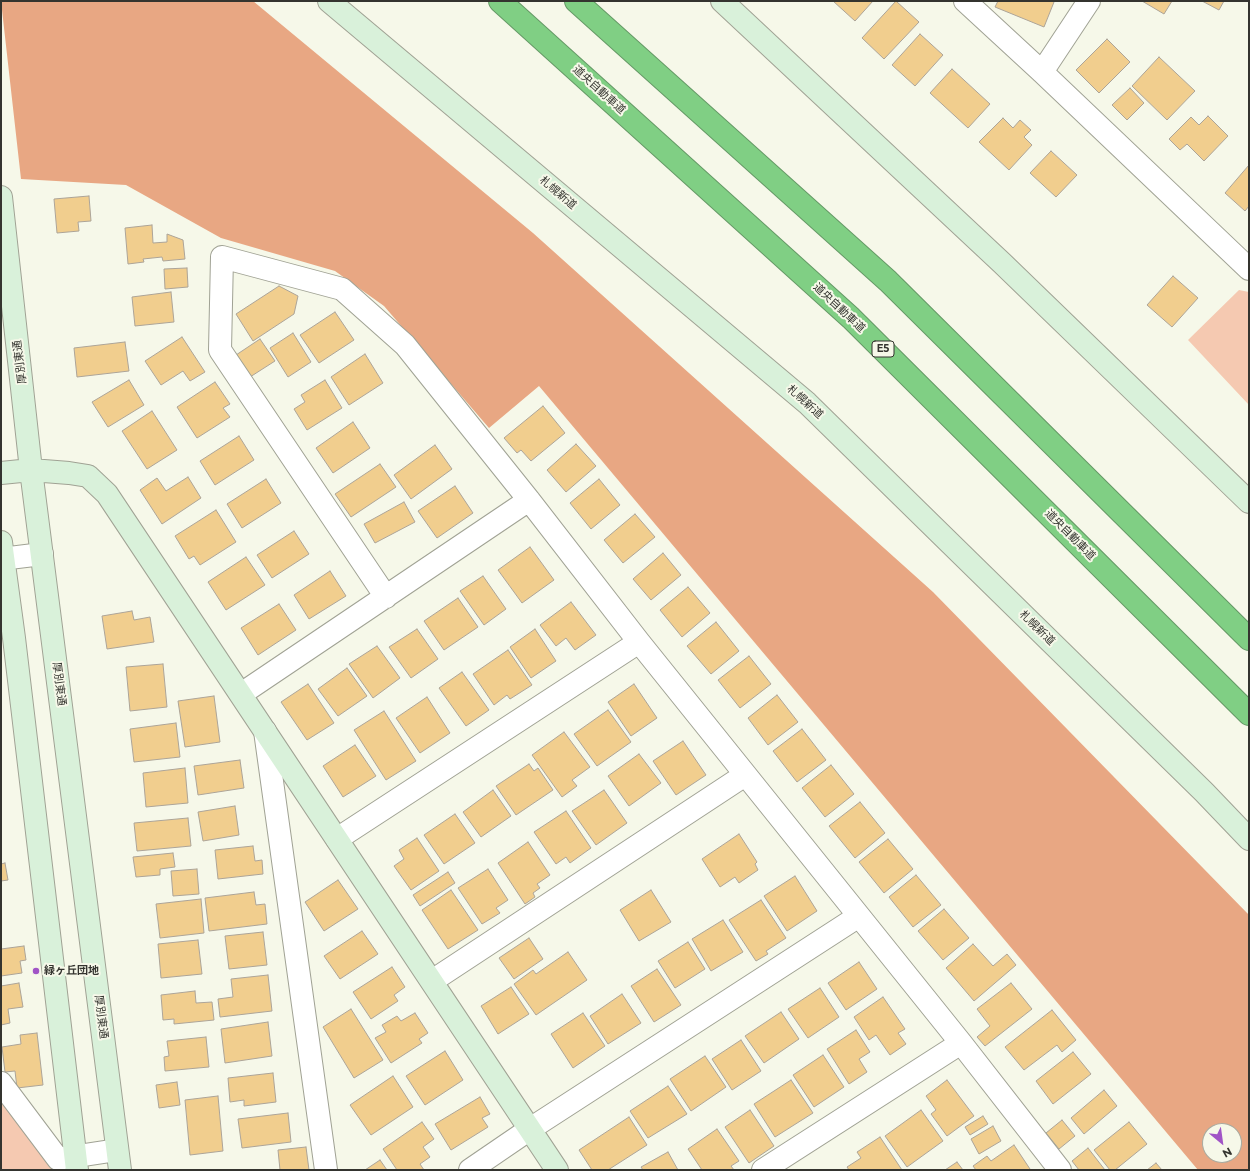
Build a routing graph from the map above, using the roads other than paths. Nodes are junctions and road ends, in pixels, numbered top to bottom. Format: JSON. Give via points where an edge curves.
{"nodes":[{"id":1,"x":329,"y":1,"type":"edge"},
{"id":2,"x":500,"y":1,"type":"edge"},
{"id":3,"x":576,"y":1,"type":"edge"},
{"id":4,"x":722,"y":1,"type":"edge"},
{"id":5,"x":965,"y":1,"type":"edge"},
{"id":6,"x":1089,"y":1,"type":"edge"},
{"id":7,"x":1042,"y":72,"type":"junction"},
{"id":8,"x":1,"y":197,"type":"edge"},
{"id":9,"x":1249,"y":269,"type":"edge"},
{"id":10,"x":31,"y":470,"type":"junction"},
{"id":11,"x":1,"y":473,"type":"edge"},
{"id":12,"x":529,"y":500,"type":"junction"},
{"id":13,"x":1249,"y":502,"type":"edge"},
{"id":14,"x":2,"y":553,"type":"edge"},
{"id":15,"x":42,"y":554,"type":"junction"},
{"id":16,"x":386,"y":597,"type":"junction"},
{"id":17,"x":1249,"y":639,"type":"edge"},
{"id":18,"x":639,"y":642,"type":"junction"},
{"id":19,"x":241,"y":694,"type":"junction"},
{"id":20,"x":1249,"y":714,"type":"edge"},
{"id":21,"x":265,"y":731,"type":"junction"},
{"id":22,"x":745,"y":775,"type":"junction"},
{"id":23,"x":337,"y":839,"type":"junction"},
{"id":24,"x":1249,"y":839,"type":"edge"},
{"id":25,"x":859,"y":916,"type":"junction"},
{"id":26,"x":432,"y":981,"type":"junction"},
{"id":27,"x":961,"y":1043,"type":"junction"},
{"id":28,"x":1,"y":1083,"type":"edge"},
{"id":29,"x":530,"y":1129,"type":"junction"},
{"id":30,"x":119,"y":1160,"type":"edge"},
{"id":31,"x":76,"y":1163,"type":"edge"},
{"id":32,"x":326,"y":1170,"type":"edge"},
{"id":33,"x":470,"y":1170,"type":"edge"},
{"id":34,"x":557,"y":1170,"type":"edge"},
{"id":35,"x":763,"y":1170,"type":"edge"},
{"id":36,"x":1060,"y":1170,"type":"edge"}],
"edges":[{"from":1,"to":24,"type":"street","name":"札幌新道","via":[[807,402]]},
{"from":2,"to":20,"type":"highway","name":"道央自動車道","number":"E5","via":[[851,318]]},
{"from":3,"to":17,"type":"highway","via":[[888,281]]},
{"from":4,"to":13,"type":"street","via":[[1002,264]]},
{"from":5,"to":7,"type":"street"},
{"from":6,"to":7,"type":"street"},
{"from":7,"to":9,"type":"street"},
{"from":8,"to":10,"type":"street","name":"厚別東通"},
{"from":10,"to":11,"type":"street"},
{"from":10,"to":15,"type":"street","name":"厚別東通"},
{"from":10,"to":19,"type":"street","via":[[88,476],[107,494]]},
{"from":12,"to":16,"type":"street"},
{"from":12,"to":16,"type":"street","via":[[406,345],[342,289],[222,257],[220,350]]},
{"from":12,"to":18,"type":"street"},
{"from":14,"to":15,"type":"street"},
{"from":14,"to":31,"type":"street"},
{"from":15,"to":30,"type":"street","name":"厚別東通"},
{"from":16,"to":19,"type":"street"},
{"from":18,"to":22,"type":"street"},
{"from":18,"to":23,"type":"street"},
{"from":19,"to":21,"type":"street"},
{"from":21,"to":23,"type":"street"},
{"from":21,"to":32,"type":"street"},
{"from":22,"to":25,"type":"street"},
{"from":22,"to":26,"type":"street"},
{"from":23,"to":26,"type":"street"},
{"from":25,"to":27,"type":"street"},
{"from":25,"to":29,"type":"street"},
{"from":26,"to":29,"type":"street"},
{"from":27,"to":35,"type":"street"},
{"from":27,"to":36,"type":"street"},
{"from":28,"to":31,"type":"street","via":[[58,1160]]},
{"from":29,"to":33,"type":"street"},
{"from":29,"to":34,"type":"street"},
{"from":30,"to":31,"type":"street"}]}
